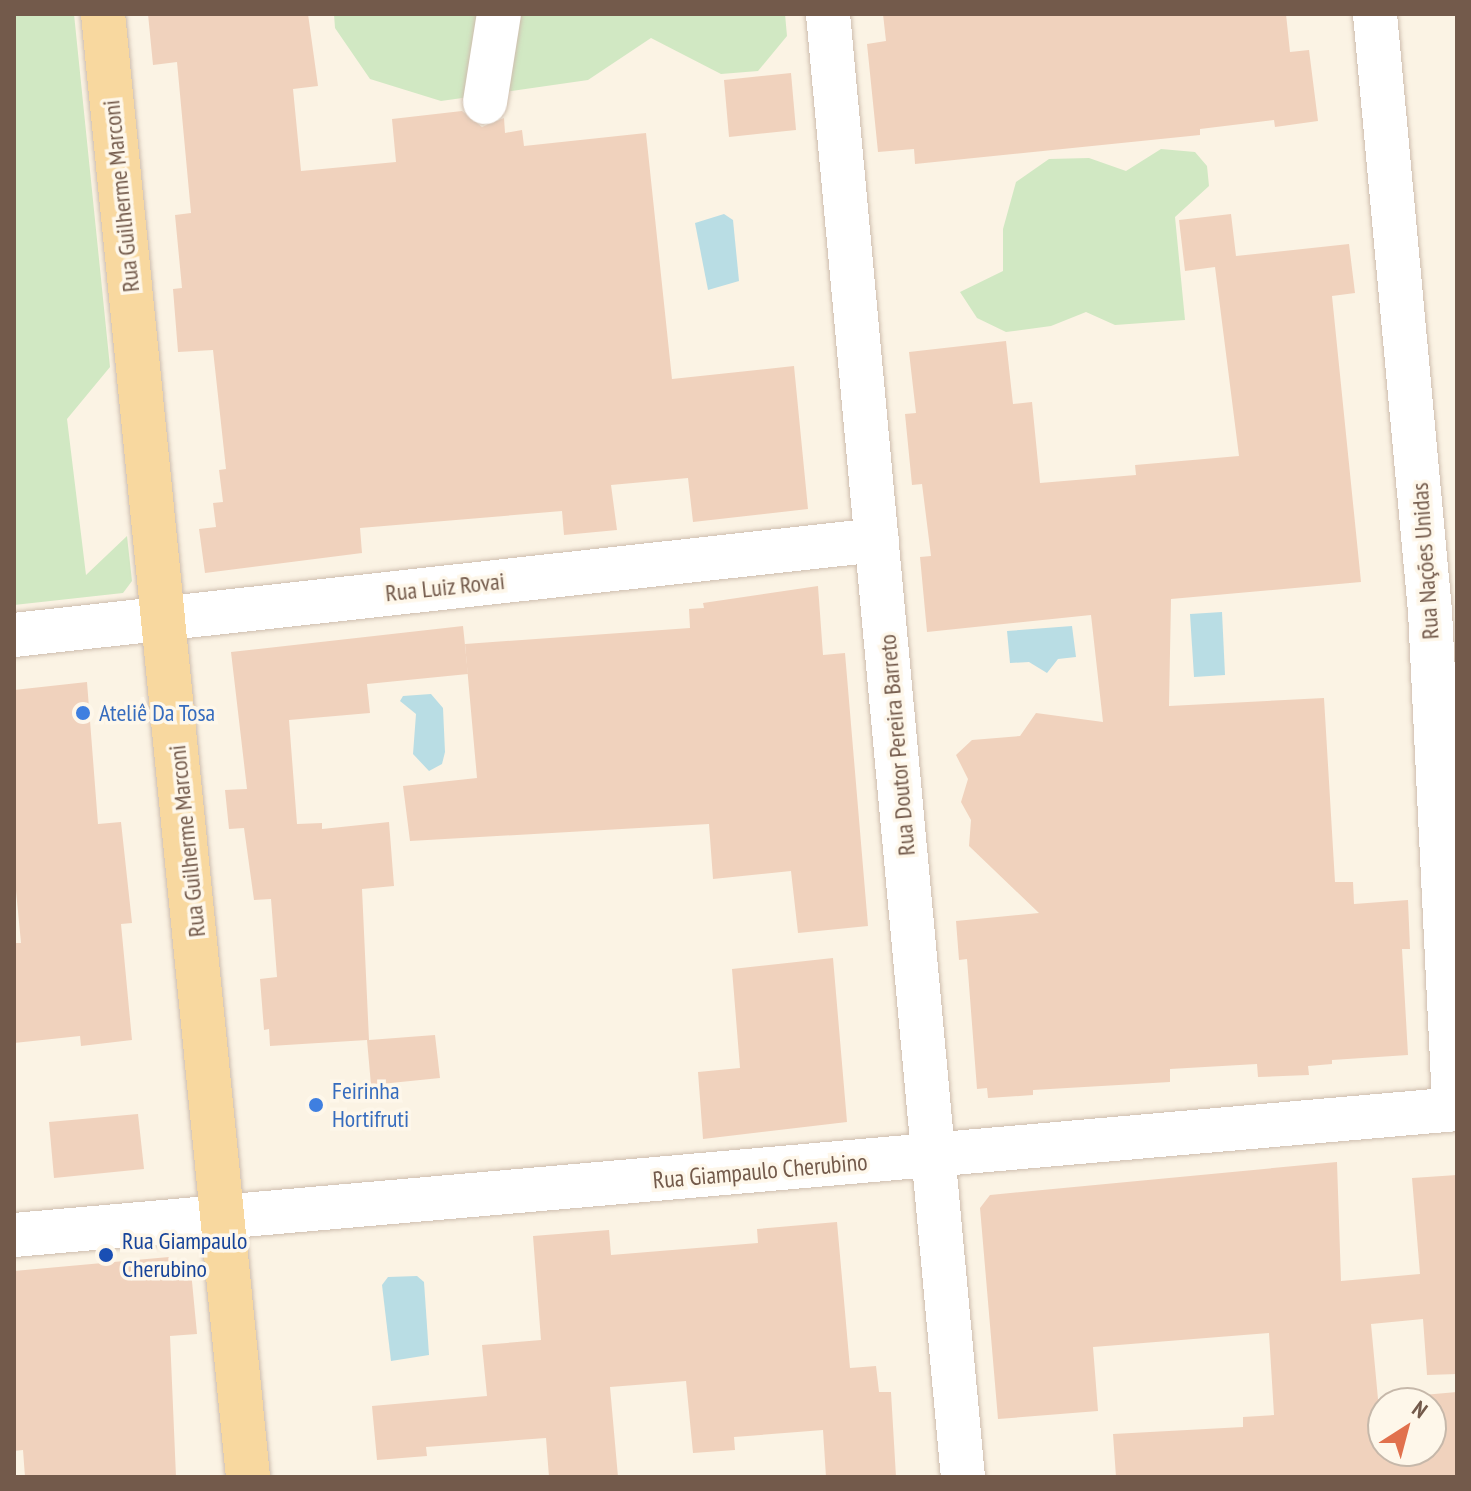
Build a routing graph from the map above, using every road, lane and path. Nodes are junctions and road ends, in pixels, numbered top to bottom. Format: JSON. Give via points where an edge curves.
{"nodes":[{"id":1,"x":103,"y":14,"type":"edge"},
{"id":2,"x":499,"y":14,"type":"edge"},
{"id":3,"x":828,"y":14,"type":"edge"},
{"id":4,"x":1375,"y":14,"type":"edge"},
{"id":5,"x":485,"y":102,"type":"dead end"},
{"id":6,"x":877,"y":540,"type":"junction"},
{"id":7,"x":164,"y":619,"type":"junction"},
{"id":8,"x":14,"y":635,"type":"edge"},
{"id":9,"x":1456,"y":1109,"type":"edge"},
{"id":10,"x":936,"y":1156,"type":"junction"},
{"id":11,"x":224,"y":1217,"type":"junction"},
{"id":12,"x":14,"y":1235,"type":"edge"},
{"id":13,"x":248,"y":1477,"type":"edge"},
{"id":14,"x":963,"y":1477,"type":"edge"}],
"edges":[{"from":1,"to":7,"type":"main road","name":"Rua Guilherme Marconi"},
{"from":2,"to":5,"type":"street"},
{"from":3,"to":6,"type":"street","name":"Rua Doutor Pereira Barreto"},
{"from":4,"to":9,"type":"street","name":"Rua Nações Unidas","via":[[1430,611]]},
{"from":6,"to":7,"type":"street","name":"Rua Luiz Rovai"},
{"from":6,"to":10,"type":"street","name":"Rua Doutor Pereira Barreto"},
{"from":7,"to":8,"type":"street","name":"Rua Luiz Rovai"},
{"from":7,"to":11,"type":"main road","name":"Rua Guilherme Marconi"},
{"from":9,"to":10,"type":"street","name":"Rua Giampaulo Cherubino"},
{"from":10,"to":11,"type":"street","name":"Rua Giampaulo Cherubino"},
{"from":10,"to":14,"type":"street","name":"Rua Doutor Pereira Barreto"},
{"from":11,"to":12,"type":"street","name":"Rua Giampaulo Cherubino"},
{"from":11,"to":13,"type":"main road","name":"Rua Guilherme Marconi"}]}
